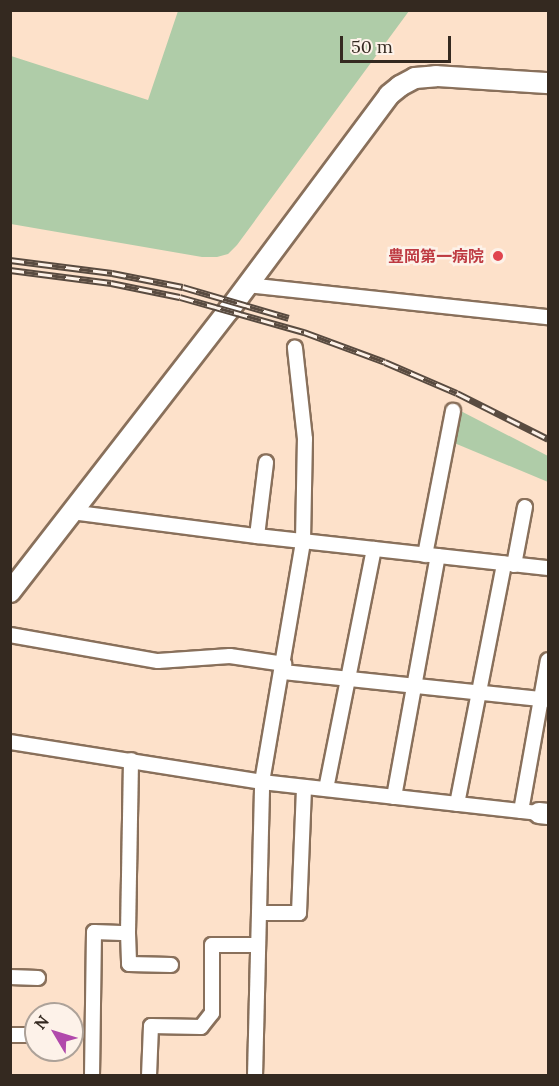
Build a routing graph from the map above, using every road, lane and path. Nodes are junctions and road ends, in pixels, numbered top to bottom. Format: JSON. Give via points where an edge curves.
{"nodes":[{"id":1,"x":549,"y":83,"type":"edge"},
{"id":2,"x":247,"y":285,"type":"junction"},
{"id":3,"x":549,"y":317,"type":"edge"},
{"id":4,"x":295,"y":348,"type":"dead end"},
{"id":5,"x":453,"y":411,"type":"dead end"},
{"id":6,"x":266,"y":463,"type":"dead end"},
{"id":7,"x":525,"y":507,"type":"dead end"},
{"id":8,"x":71,"y":512,"type":"junction"},
{"id":9,"x":257,"y":536,"type":"junction"},
{"id":10,"x":303,"y":542,"type":"junction"},
{"id":11,"x":374,"y":549,"type":"junction"},
{"id":12,"x":431,"y":556,"type":"junction"},
{"id":13,"x":509,"y":564,"type":"junction"},
{"id":14,"x":549,"y":568,"type":"edge"},
{"id":15,"x":10,"y":592,"type":"edge"},
{"id":16,"x":10,"y":634,"type":"edge"},
{"id":17,"x":549,"y":660,"type":"edge"},
{"id":18,"x":284,"y":668,"type":"junction"},
{"id":19,"x":348,"y":678,"type":"junction"},
{"id":20,"x":415,"y":684,"type":"junction"},
{"id":21,"x":479,"y":692,"type":"junction"},
{"id":22,"x":545,"y":699,"type":"edge"},
{"id":23,"x":10,"y":742,"type":"edge"},
{"id":24,"x":131,"y":760,"type":"junction"},
{"id":25,"x":262,"y":782,"type":"junction"},
{"id":26,"x":304,"y":787,"type":"junction"},
{"id":27,"x":326,"y":789,"type":"junction"},
{"id":28,"x":394,"y":798,"type":"junction"},
{"id":29,"x":457,"y":804,"type":"junction"},
{"id":30,"x":536,"y":813,"type":"edge"},
{"id":31,"x":259,"y":914,"type":"junction"},
{"id":32,"x":129,"y":933,"type":"junction"},
{"id":33,"x":258,"y":945,"type":"junction"},
{"id":34,"x":171,"y":965,"type":"dead end"},
{"id":35,"x":10,"y":977,"type":"edge"},
{"id":36,"x":38,"y":978,"type":"dead end"},
{"id":37,"x":92,"y":1076,"type":"edge"},
{"id":38,"x":149,"y":1076,"type":"edge"},
{"id":39,"x":255,"y":1076,"type":"edge"}],
"edges":[{"from":1,"to":2,"type":"street","via":[[436,76],[415,78],[400,86],[379,106]]},
{"from":2,"to":3,"type":"street"},
{"from":2,"to":8,"type":"street"},
{"from":4,"to":10,"type":"street","via":[[304,439]]},
{"from":5,"to":12,"type":"street"},
{"from":6,"to":9,"type":"street"},
{"from":7,"to":13,"type":"street"},
{"from":8,"to":9,"type":"street"},
{"from":8,"to":15,"type":"street"},
{"from":9,"to":10,"type":"street"},
{"from":10,"to":11,"type":"street"},
{"from":10,"to":18,"type":"street"},
{"from":11,"to":12,"type":"street"},
{"from":11,"to":19,"type":"street"},
{"from":12,"to":13,"type":"street"},
{"from":12,"to":20,"type":"street"},
{"from":13,"to":14,"type":"street"},
{"from":13,"to":21,"type":"street"},
{"from":16,"to":18,"type":"street","via":[[158,661],[230,656]]},
{"from":17,"to":22,"type":"street"},
{"from":18,"to":19,"type":"street"},
{"from":18,"to":25,"type":"street"},
{"from":19,"to":20,"type":"street"},
{"from":19,"to":27,"type":"street"},
{"from":20,"to":21,"type":"street"},
{"from":20,"to":28,"type":"street"},
{"from":21,"to":22,"type":"street"},
{"from":21,"to":29,"type":"street"},
{"from":22,"to":30,"type":"street"},
{"from":23,"to":24,"type":"street"},
{"from":24,"to":25,"type":"street"},
{"from":24,"to":32,"type":"street"},
{"from":25,"to":26,"type":"street"},
{"from":25,"to":31,"type":"street"},
{"from":26,"to":27,"type":"street"},
{"from":26,"to":31,"type":"street","via":[[299,913]]},
{"from":27,"to":28,"type":"street"},
{"from":28,"to":29,"type":"street"},
{"from":29,"to":30,"type":"street"},
{"from":31,"to":33,"type":"street"},
{"from":32,"to":34,"type":"street","via":[[129,964]]},
{"from":32,"to":37,"type":"street","via":[[94,932]]},
{"from":33,"to":38,"type":"street","via":[[212,945],[212,1013],[201,1027],[151,1026]]},
{"from":33,"to":39,"type":"street"},
{"from":35,"to":36,"type":"street"}]}
